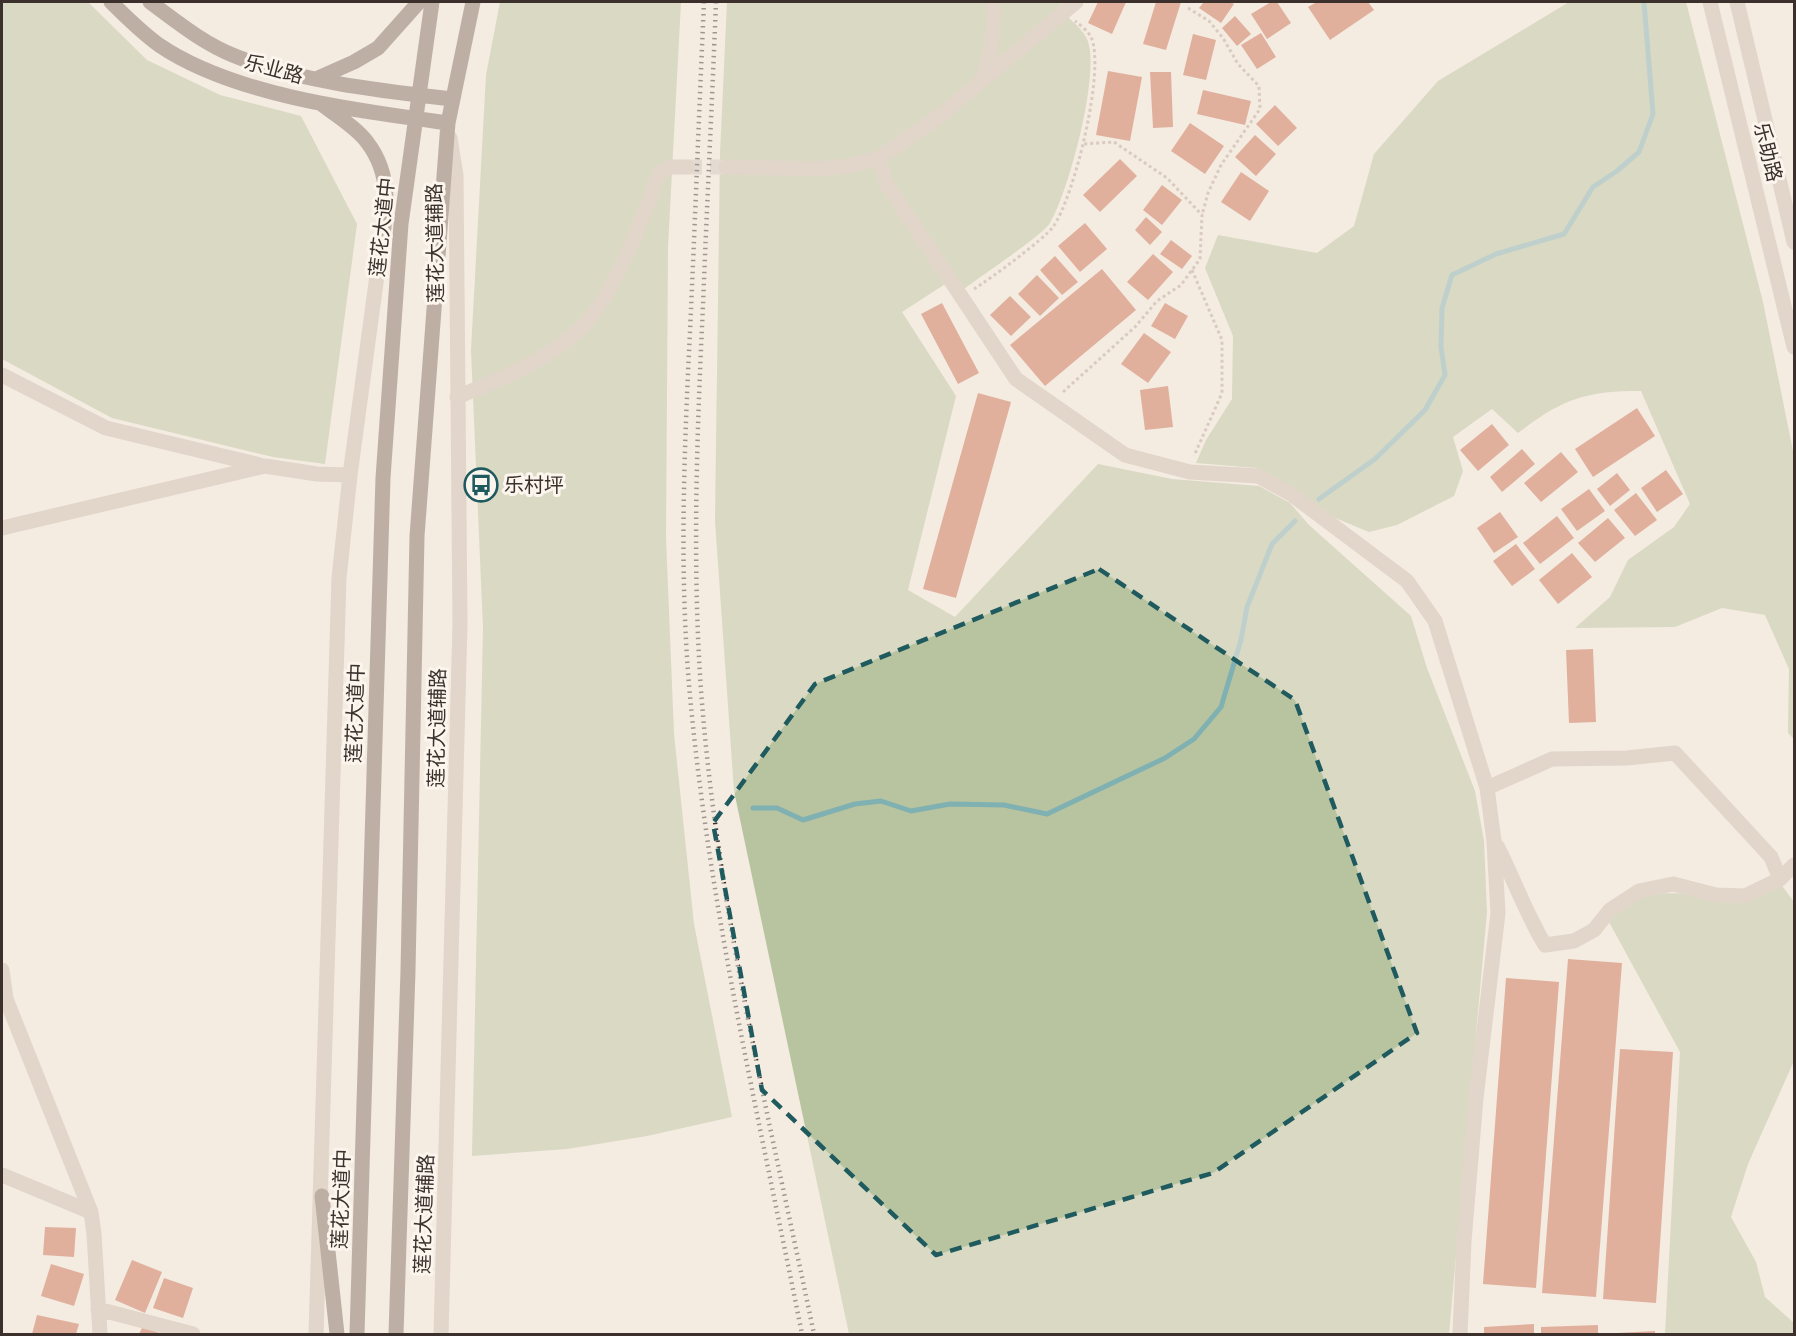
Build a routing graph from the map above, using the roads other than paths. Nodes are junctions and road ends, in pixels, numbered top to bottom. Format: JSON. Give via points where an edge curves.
{"nodes":[{"id":1,"x":111,"y":2,"type":"edge"},
{"id":2,"x":150,"y":2,"type":"edge"},
{"id":3,"x":419,"y":2,"type":"edge"},
{"id":4,"x":432,"y":2,"type":"edge"},
{"id":5,"x":472,"y":2,"type":"edge"},
{"id":6,"x":994,"y":2,"type":"edge"},
{"id":7,"x":1710,"y":2,"type":"edge"},
{"id":8,"x":1737,"y":2,"type":"edge"},
{"id":9,"x":1071,"y":6,"type":"edge"},
{"id":10,"x":317,"y":78,"type":"junction"},
{"id":11,"x":980,"y":83,"type":"junction"},
{"id":12,"x":419,"y":95,"type":"junction"},
{"id":13,"x":453,"y":99,"type":"junction"},
{"id":14,"x":318,"y":102,"type":"junction"},
{"id":15,"x":417,"y":119,"type":"junction"},
{"id":16,"x":448,"y":123,"type":"junction"},
{"id":17,"x":879,"y":158,"type":"junction"},
{"id":18,"x":687,"y":167,"type":"tunnel mouth"},
{"id":19,"x":726,"y":167,"type":"tunnel mouth"},
{"id":20,"x":401,"y":224,"type":"junction"},
{"id":21,"x":1794,"y":242,"type":"edge"},
{"id":22,"x":378,"y":268,"type":"junction"},
{"id":23,"x":1789,"y":299,"type":"edge"},
{"id":24,"x":1791,"y":317,"type":"edge"},
{"id":25,"x":1794,"y":347,"type":"edge"},
{"id":26,"x":2,"y":375,"type":"edge"},
{"id":27,"x":457,"y":398,"type":"junction"},
{"id":28,"x":265,"y":466,"type":"junction"},
{"id":29,"x":350,"y":475,"type":"junction"},
{"id":30,"x":2,"y":528,"type":"edge"},
{"id":31,"x":1487,"y":788,"type":"junction"},
{"id":32,"x":1494,"y":841,"type":"junction"},
{"id":33,"x":1794,"y":865,"type":"edge"},
{"id":34,"x":1780,"y":879,"type":"junction"},
{"id":35,"x":2,"y":970,"type":"edge"},
{"id":36,"x":2,"y":1175,"type":"edge"},
{"id":37,"x":322,"y":1196,"type":"junction"},
{"id":38,"x":91,"y":1212,"type":"junction"},
{"id":39,"x":98,"y":1309,"type":"junction"},
{"id":40,"x":100,"y":1335,"type":"edge"},
{"id":41,"x":193,"y":1335,"type":"edge"},
{"id":42,"x":316,"y":1335,"type":"edge"},
{"id":43,"x":338,"y":1335,"type":"edge"},
{"id":44,"x":357,"y":1335,"type":"edge"},
{"id":45,"x":396,"y":1335,"type":"edge"},
{"id":46,"x":441,"y":1335,"type":"edge"},
{"id":47,"x":1460,"y":1335,"type":"edge"}],
"edges":[{"from":1,"to":14,"type":"main road","name":"乐业路","via":[[160,45],[210,72]]},
{"from":2,"to":10,"type":"main road","name":"乐业路","via":[[189,32],[235,56]]},
{"from":3,"to":10,"type":"main road","via":[[378,48]]},
{"from":4,"to":12,"type":"main road","name":"莲花大道中"},
{"from":5,"to":13,"type":"main road"},
{"from":6,"to":11,"type":"street","via":[[989,61]]},
{"from":7,"to":23,"type":"street","name":"乐助路"},
{"from":8,"to":21,"type":"street","name":"乐助路"},
{"from":9,"to":11,"type":"street"},
{"from":10,"to":12,"type":"main road","name":"乐业路"},
{"from":11,"to":17,"type":"street"},
{"from":12,"to":13,"type":"main road","name":"乐业路"},
{"from":12,"to":15,"type":"main road","name":"莲花大道中"},
{"from":13,"to":16,"type":"main road"},
{"from":14,"to":15,"type":"main road","name":"乐业路"},
{"from":14,"to":22,"type":"main road","via":[[367,141],[384,173],[386,213]]},
{"from":15,"to":16,"type":"main road","name":"乐业路"},
{"from":15,"to":20,"type":"main road","name":"莲花大道中"},
{"from":16,"to":27,"type":"street","name":"莲花大道辅路","via":[[456,176]]},
{"from":16,"to":45,"type":"main road","via":[[417,536]]},
{"from":17,"to":19,"type":"street","via":[[817,169]]},
{"from":17,"to":31,"type":"street","via":[[886,183],[1016,379],[1125,455],[1190,472],[1258,476],[1291,494],[1407,581],[1436,621]]},
{"from":18,"to":27,"type":"street","via":[[670,167],[659,173],[608,291],[584,325],[525,367]]},
{"from":20,"to":22,"type":"main road"},
{"from":20,"to":44,"type":"main road","name":"莲花大道中","via":[[384,478]]},
{"from":22,"to":29,"type":"street"},
{"from":23,"to":24,"type":"street","name":"乐助路"},
{"from":24,"to":25,"type":"street","name":"乐助路"},
{"from":26,"to":28,"type":"street","via":[[106,428]]},
{"from":27,"to":46,"type":"street","name":"莲花大道辅路","via":[[460,624]]},
{"from":28,"to":29,"type":"street"},
{"from":28,"to":30,"type":"street"},
{"from":29,"to":37,"type":"street","via":[[339,578]]},
{"from":31,"to":32,"type":"street"},
{"from":31,"to":34,"type":"street","via":[[1552,759],[1675,753],[1771,857]]},
{"from":32,"to":34,"type":"street","via":[[1545,945],[1574,941],[1594,930],[1610,910],[1639,891],[1673,884],[1716,895],[1745,896]]},
{"from":32,"to":47,"type":"street","via":[[1498,913],[1476,1098]]},
{"from":33,"to":34,"type":"street"},
{"from":35,"to":38,"type":"street","via":[[6,999]]},
{"from":36,"to":38,"type":"street"},
{"from":37,"to":42,"type":"street"},
{"from":37,"to":43,"type":"main road"},
{"from":38,"to":39,"type":"street"},
{"from":39,"to":40,"type":"street"},
{"from":39,"to":41,"type":"street"}]}
